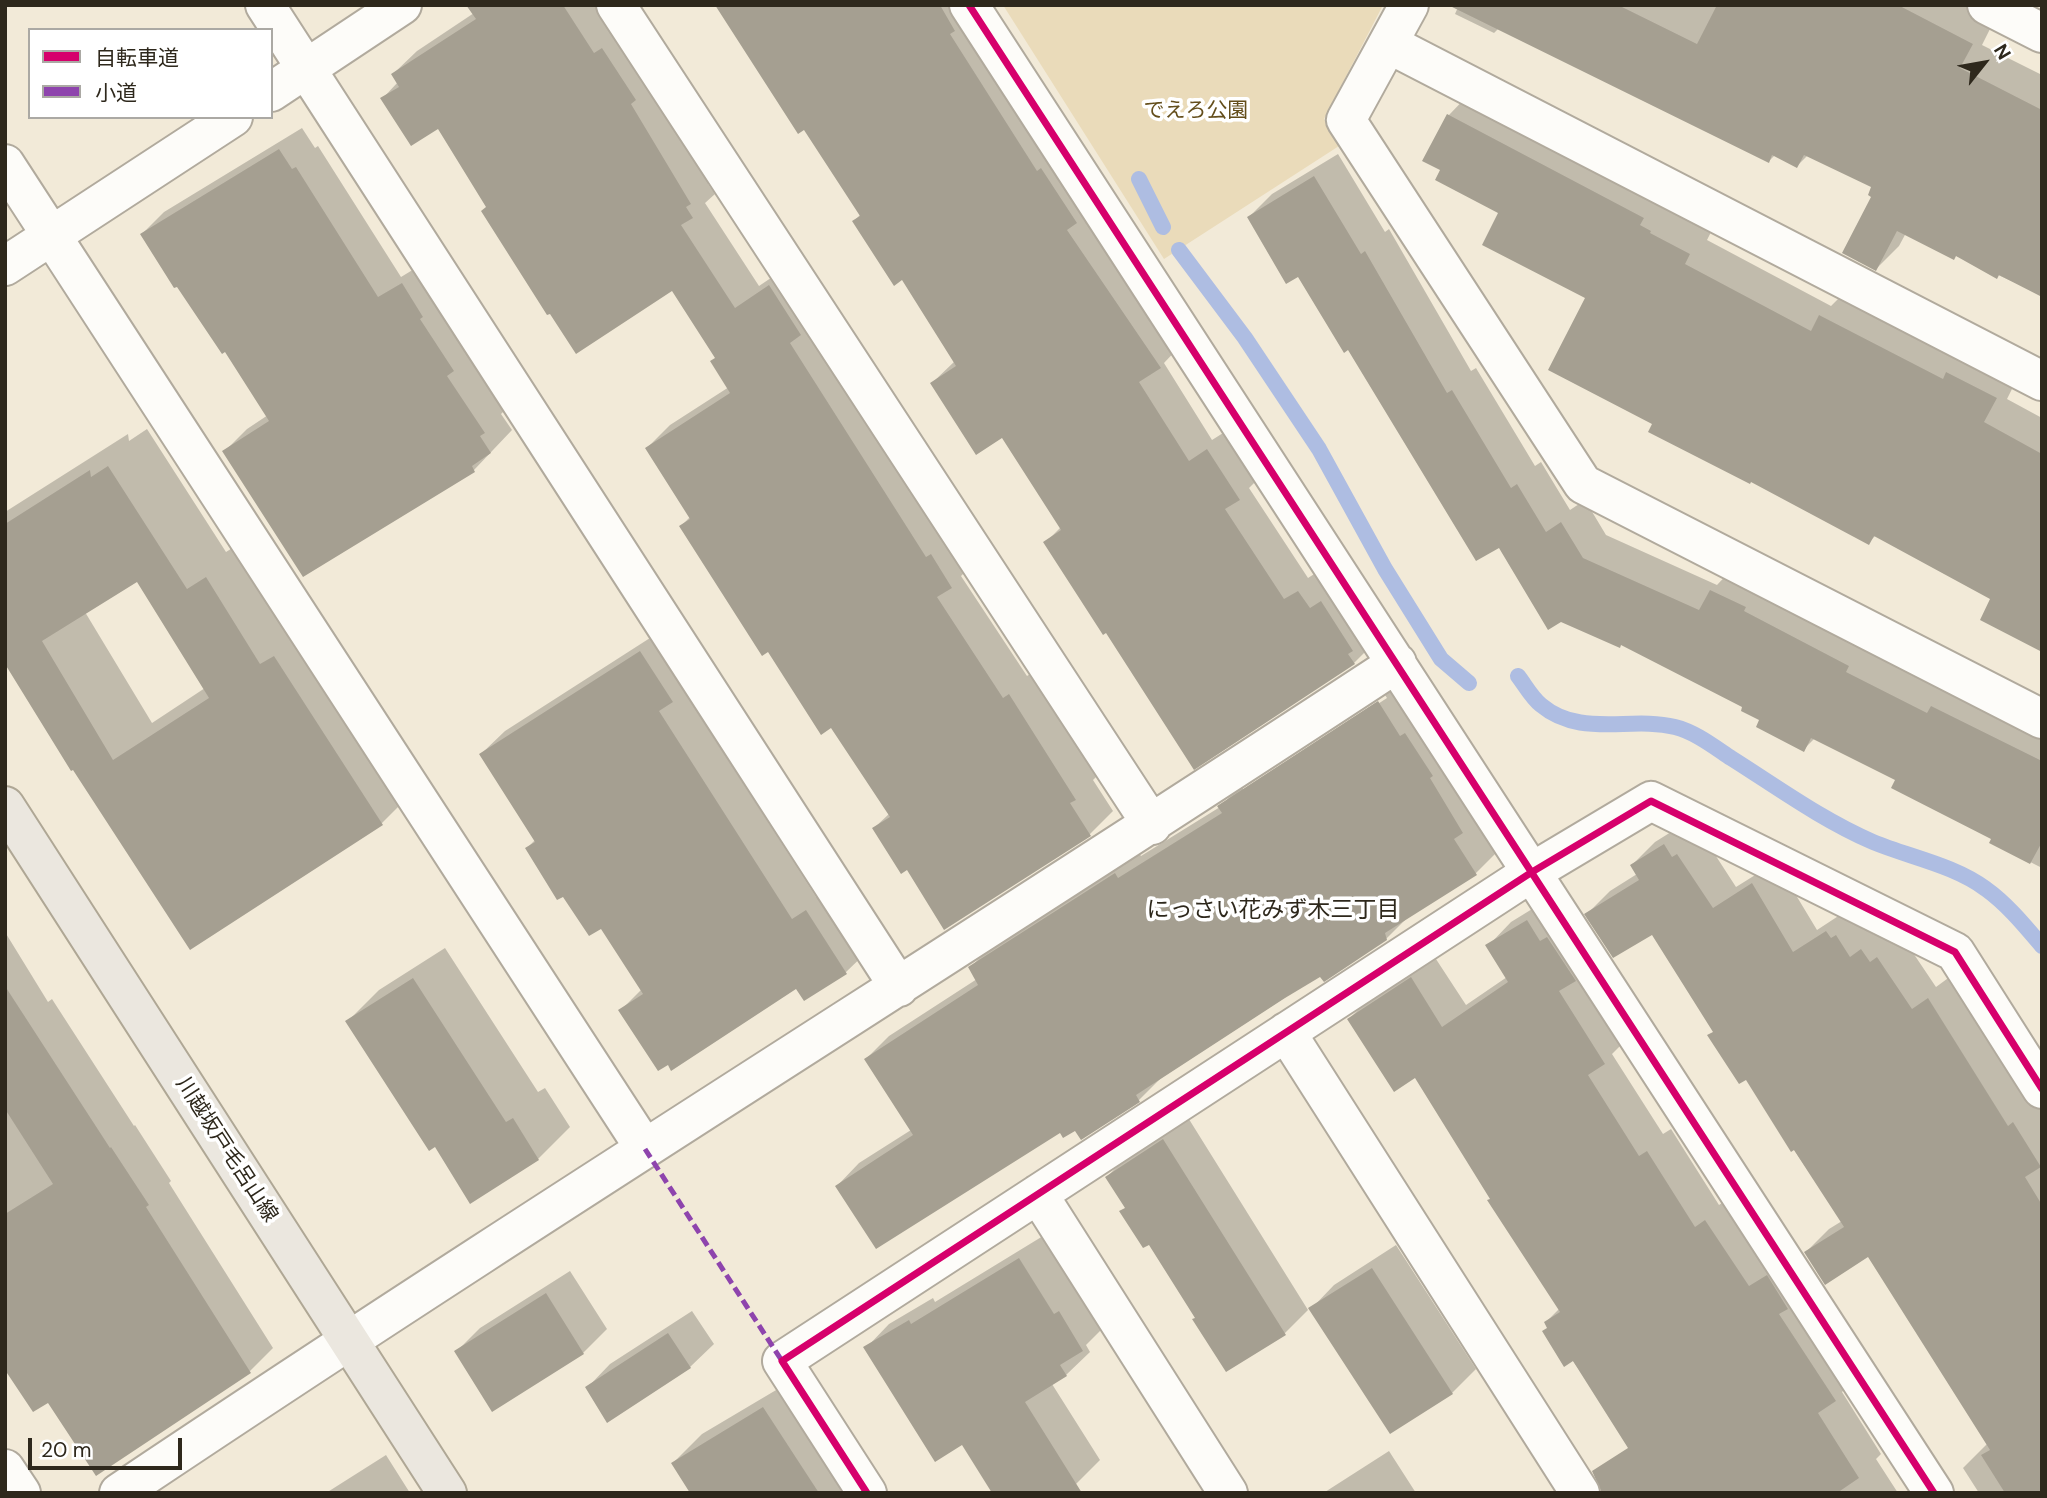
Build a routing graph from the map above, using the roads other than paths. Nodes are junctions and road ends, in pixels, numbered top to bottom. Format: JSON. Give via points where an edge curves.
{"nodes":[{"id":1,"x":265,"y":5,"type":"edge"},
{"id":2,"x":402,"y":5,"type":"edge"},
{"id":3,"x":616,"y":5,"type":"edge"},
{"id":4,"x":970,"y":5,"type":"edge"},
{"id":5,"x":1409,"y":5,"type":"edge"},
{"id":6,"x":1987,"y":5,"type":"edge"},
{"id":7,"x":2042,"y":33,"type":"edge"},
{"id":8,"x":1389,"y":44,"type":"junction"},
{"id":9,"x":307,"y":69,"type":"junction"},
{"id":10,"x":273,"y":91,"type":"edge"},
{"id":11,"x":230,"y":119,"type":"edge"},
{"id":12,"x":5,"y":164,"type":"edge"},
{"id":13,"x":51,"y":236,"type":"junction"},
{"id":14,"x":5,"y":266,"type":"edge"},
{"id":15,"x":2042,"y":381,"type":"edge"},
{"id":16,"x":1397,"y":663,"type":"junction"},
{"id":17,"x":2042,"y":719,"type":"edge"},
{"id":18,"x":5,"y":806,"type":"edge"},
{"id":19,"x":1152,"y":825,"type":"junction"},
{"id":20,"x":1532,"y":872,"type":"junction"},
{"id":21,"x":899,"y":987,"type":"junction"},
{"id":22,"x":1286,"y":1032,"type":"junction"},
{"id":23,"x":2042,"y":1088,"type":"edge"},
{"id":24,"x":645,"y":1149,"type":"junction"},
{"id":25,"x":1038,"y":1194,"type":"junction"},
{"id":26,"x":349,"y":1340,"type":"junction"},
{"id":27,"x":5,"y":1469,"type":"edge"},
{"id":28,"x":20,"y":1493,"type":"edge"},
{"id":29,"x":119,"y":1493,"type":"edge"},
{"id":30,"x":447,"y":1493,"type":"edge"},
{"id":31,"x":867,"y":1493,"type":"edge"},
{"id":32,"x":1228,"y":1493,"type":"edge"},
{"id":33,"x":1580,"y":1493,"type":"edge"},
{"id":34,"x":1934,"y":1493,"type":"edge"}],
"edges":[{"from":1,"to":9,"type":"street"},
{"from":2,"to":9,"type":"street"},
{"from":3,"to":19,"type":"street"},
{"from":4,"to":16,"type":"street"},
{"from":5,"to":8,"type":"street"},
{"from":6,"to":7,"type":"street"},
{"from":8,"to":15,"type":"street"},
{"from":8,"to":17,"type":"street","via":[[1346,120],[1583,484]]},
{"from":9,"to":10,"type":"street"},
{"from":9,"to":21,"type":"street"},
{"from":11,"to":13,"type":"street"},
{"from":12,"to":13,"type":"street"},
{"from":13,"to":14,"type":"street"},
{"from":13,"to":24,"type":"street"},
{"from":16,"to":19,"type":"street"},
{"from":16,"to":20,"type":"street"},
{"from":18,"to":26,"type":"main road","name":"川越坂戸毛呂山線"},
{"from":19,"to":21,"type":"street"},
{"from":20,"to":22,"type":"street"},
{"from":20,"to":23,"type":"street","via":[[1651,801],[1955,952]]},
{"from":20,"to":34,"type":"street"},
{"from":21,"to":24,"type":"street"},
{"from":22,"to":25,"type":"street"},
{"from":22,"to":33,"type":"street"},
{"from":24,"to":26,"type":"street"},
{"from":25,"to":31,"type":"street","via":[[782,1361]]},
{"from":25,"to":32,"type":"street"},
{"from":26,"to":29,"type":"street"},
{"from":26,"to":30,"type":"main road","name":"川越坂戸毛呂山線"},
{"from":27,"to":28,"type":"street"}]}
